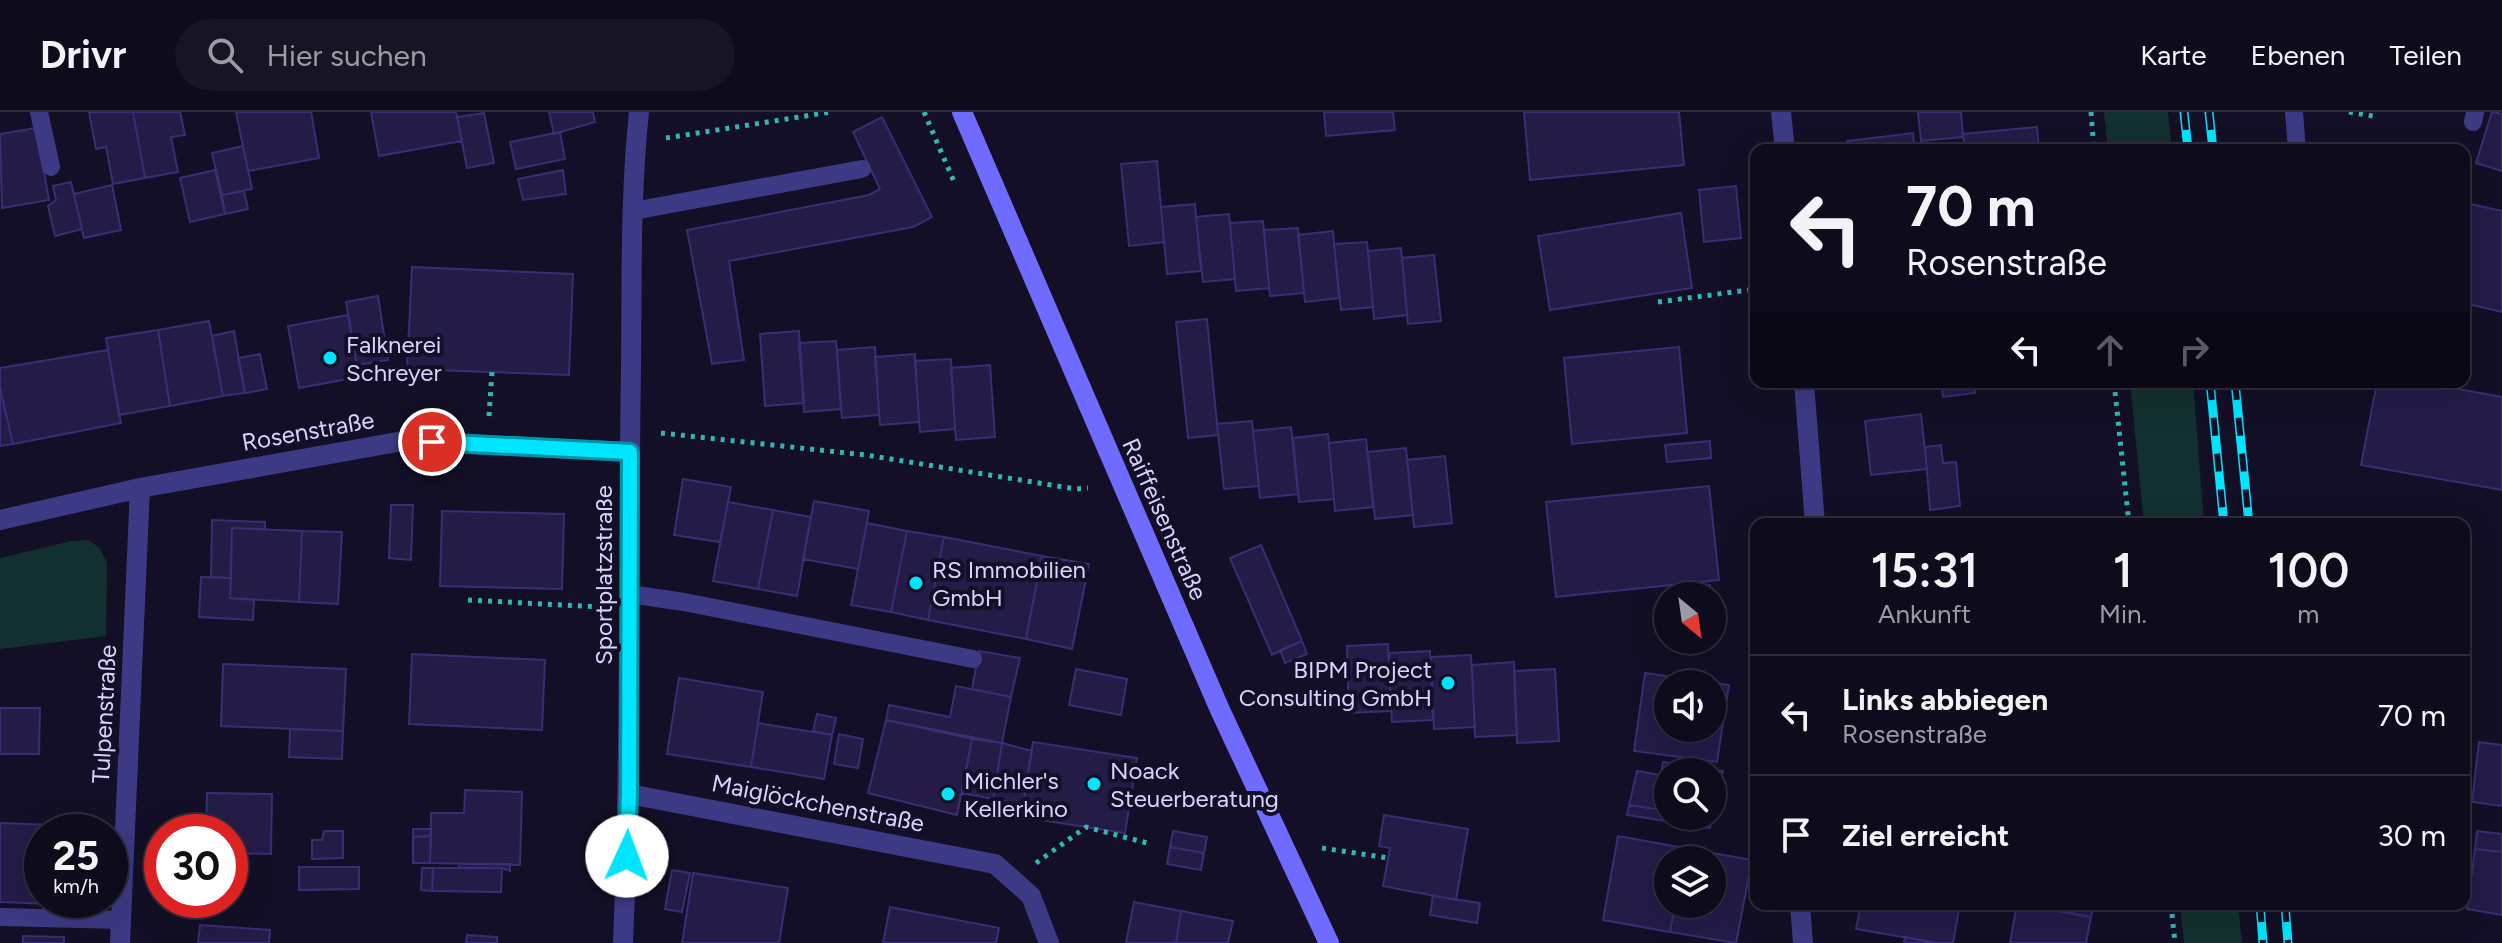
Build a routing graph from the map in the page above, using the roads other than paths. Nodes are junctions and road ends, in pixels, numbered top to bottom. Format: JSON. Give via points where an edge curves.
{"nodes":[{"id":1,"x":39,"y":112,"type":"edge"},
{"id":2,"x":639,"y":112,"type":"edge"},
{"id":3,"x":962,"y":112,"type":"edge"},
{"id":4,"x":1781,"y":112,"type":"edge"},
{"id":5,"x":2294,"y":112,"type":"edge"},
{"id":6,"x":1784,"y":144,"type":"edge"},
{"id":7,"x":2297,"y":144,"type":"edge"},
{"id":8,"x":51,"y":167,"type":"dead end"},
{"id":9,"x":862,"y":169,"type":"dead end"},
{"id":10,"x":633,"y":211,"type":"junction"},
{"id":11,"x":1804,"y":388,"type":"edge"},
{"id":12,"x":630,"y":452,"type":"junction"},
{"id":13,"x":140,"y":488,"type":"junction"},
{"id":14,"x":1815,"y":518,"type":"edge"},
{"id":15,"x":0,"y":520,"type":"edge"},
{"id":16,"x":629,"y":601,"type":"junction"},
{"id":17,"x":973,"y":659,"type":"dead end"},
{"id":18,"x":629,"y":794,"type":"junction"},
{"id":19,"x":1800,"y":910,"type":"edge"},
{"id":20,"x":0,"y":917,"type":"edge"},
{"id":21,"x":121,"y":920,"type":"junction"},
{"id":22,"x":120,"y":943,"type":"edge"},
{"id":23,"x":623,"y":943,"type":"edge"},
{"id":24,"x":1049,"y":943,"type":"edge"},
{"id":25,"x":1329,"y":943,"type":"edge"},
{"id":26,"x":1803,"y":943,"type":"edge"}],
"edges":[{"from":1,"to":8,"type":"lane"},
{"from":2,"to":10,"type":"street","name":"Sportplatzstraße"},
{"from":3,"to":25,"type":"street","name":"Raiffeisenstraße","via":[[1220,710]]},
{"from":4,"to":6,"type":"street"},
{"from":5,"to":7,"type":"lane"},
{"from":9,"to":10,"type":"lane"},
{"from":10,"to":12,"type":"street","name":"Sportplatzstraße"},
{"from":11,"to":14,"type":"street"},
{"from":12,"to":13,"type":"street","name":"Rosenstraße","via":[[403,441]]},
{"from":12,"to":16,"type":"street","name":"Sportplatzstraße"},
{"from":13,"to":15,"type":"street","name":"Rosenstraße"},
{"from":13,"to":21,"type":"street","name":"Tulpenstraße"},
{"from":16,"to":17,"type":"lane","via":[[684,602]]},
{"from":16,"to":18,"type":"street","name":"Sportplatzstraße"},
{"from":18,"to":23,"type":"street","name":"Sportplatzstraße"},
{"from":18,"to":24,"type":"street","name":"Maiglöckchenstraße","via":[[995,864],[1031,896]]},
{"from":19,"to":26,"type":"street"},
{"from":20,"to":21,"type":"lane"},
{"from":21,"to":22,"type":"street","name":"Tulpenstraße"}]}
